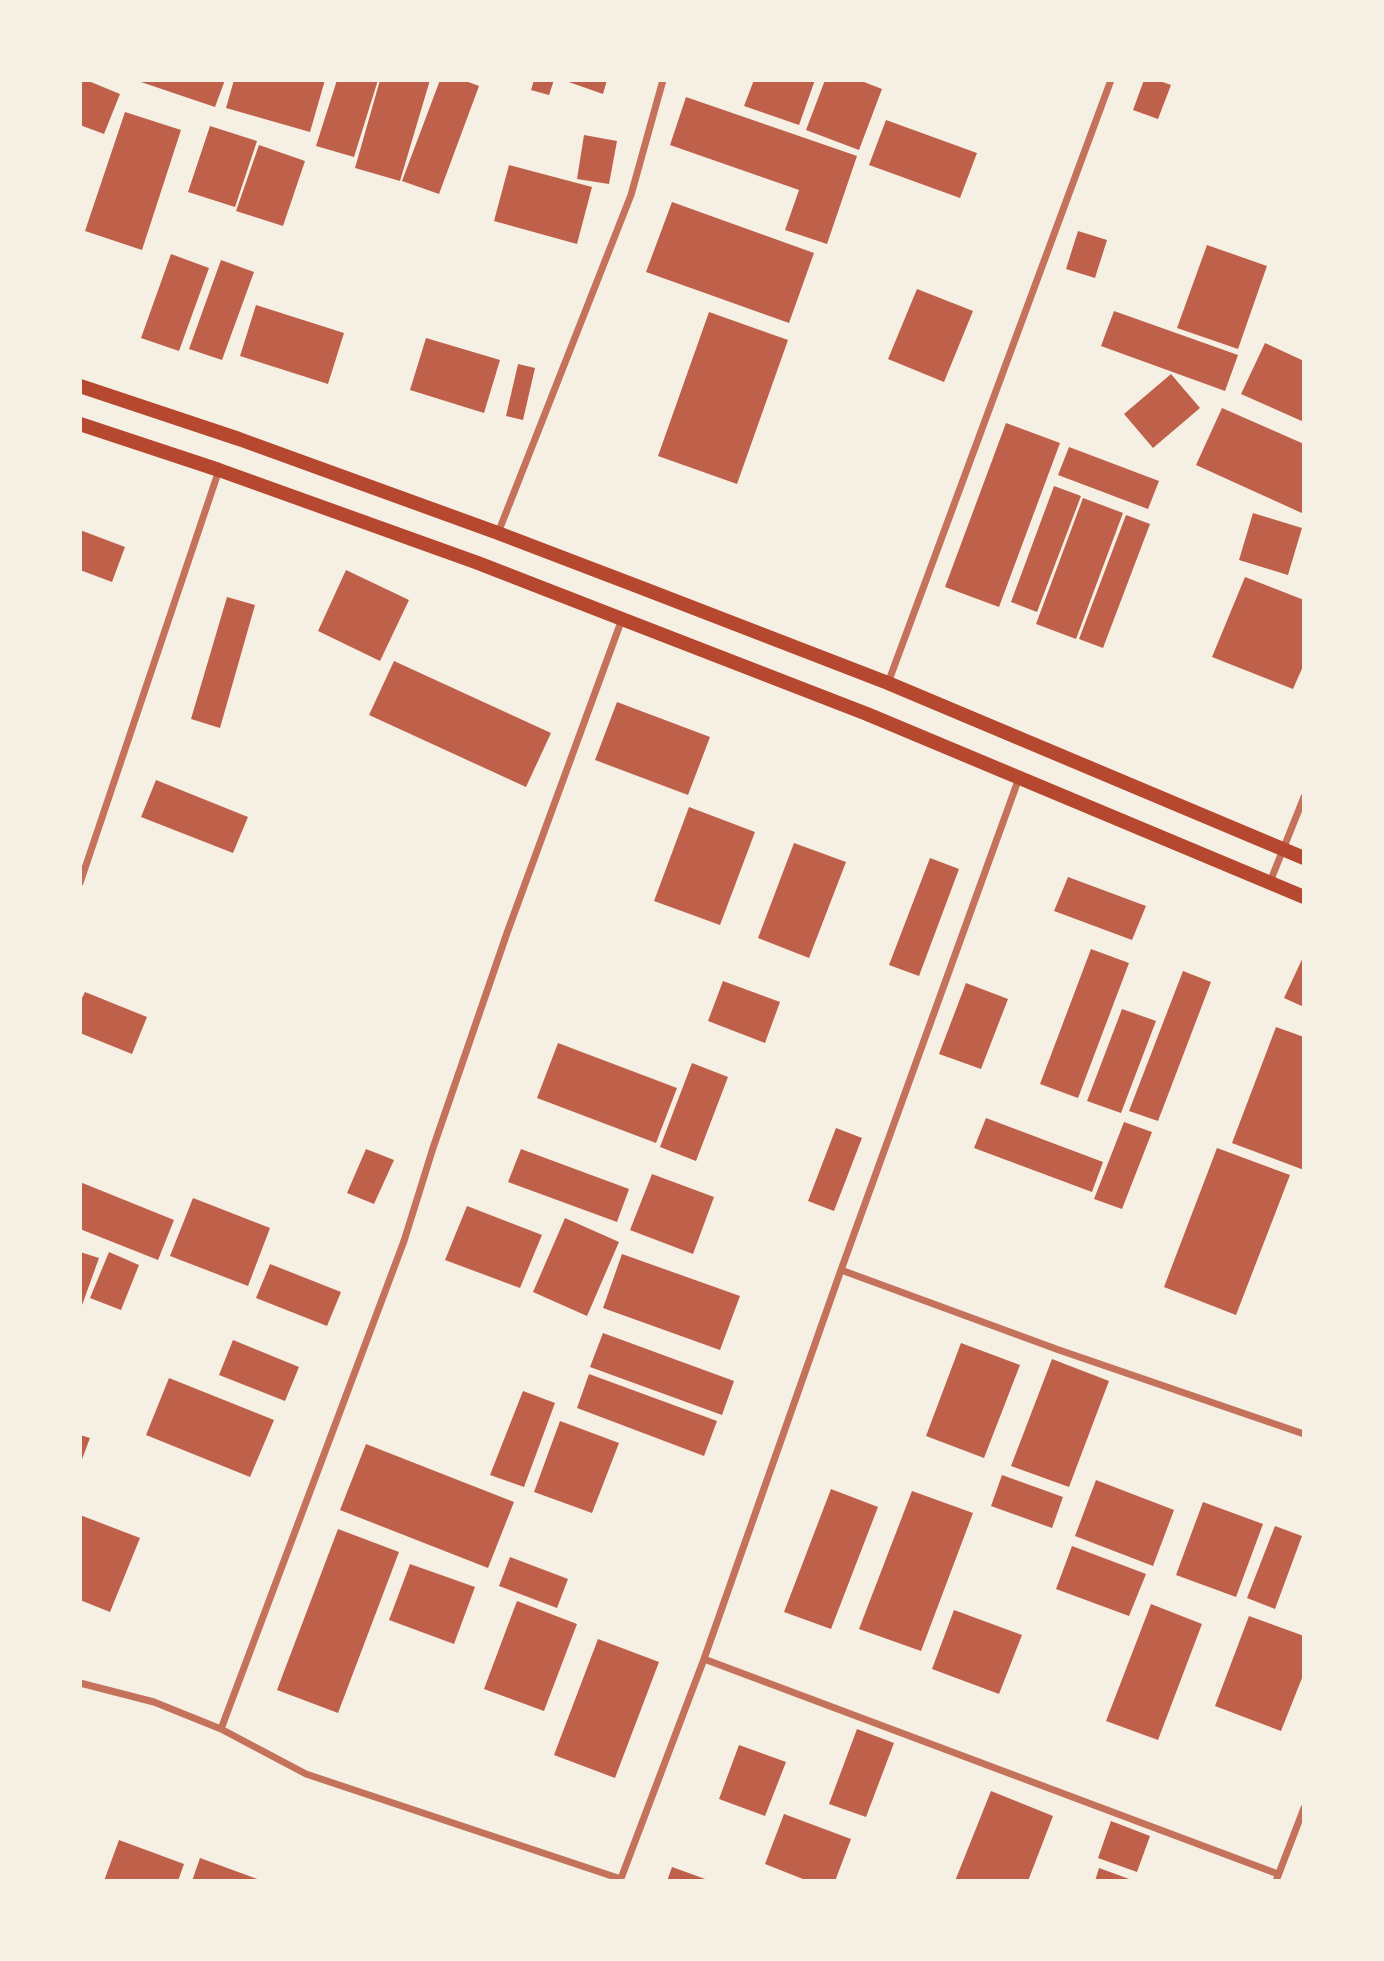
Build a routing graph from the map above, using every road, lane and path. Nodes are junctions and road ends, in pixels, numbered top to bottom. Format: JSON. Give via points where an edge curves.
{"nodes":[{"id":1,"x":663,"y":80,"type":"edge"},
{"id":2,"x":1111,"y":80,"type":"edge"},
{"id":3,"x":80,"y":386,"type":"edge"},
{"id":4,"x":80,"y":424,"type":"edge"},
{"id":5,"x":219,"y":470,"type":"junction"},
{"id":6,"x":498,"y":533,"type":"junction"},
{"id":7,"x":622,"y":619,"type":"junction"},
{"id":8,"x":888,"y":683,"type":"junction"},
{"id":9,"x":1019,"y":777,"type":"junction"},
{"id":10,"x":1304,"y":797,"type":"edge"},
{"id":11,"x":1283,"y":849,"type":"junction"},
{"id":12,"x":1304,"y":858,"type":"edge"},
{"id":13,"x":1270,"y":882,"type":"junction"},
{"id":14,"x":80,"y":883,"type":"edge"},
{"id":15,"x":1304,"y":897,"type":"edge"},
{"id":16,"x":841,"y":1270,"type":"junction"},
{"id":17,"x":1304,"y":1434,"type":"edge"},
{"id":18,"x":704,"y":1659,"type":"junction"},
{"id":19,"x":80,"y":1683,"type":"edge"},
{"id":20,"x":221,"y":1729,"type":"junction"},
{"id":21,"x":1304,"y":1808,"type":"edge"},
{"id":22,"x":1277,"y":1877,"type":"edge"},
{"id":23,"x":621,"y":1880,"type":"edge"}],
"edges":[{"from":1,"to":6,"type":"street","via":[[631,195]]},
{"from":2,"to":8,"type":"street"},
{"from":3,"to":6,"type":"main road"},
{"from":4,"to":5,"type":"main road"},
{"from":5,"to":7,"type":"main road"},
{"from":5,"to":14,"type":"street"},
{"from":6,"to":8,"type":"main road"},
{"from":7,"to":9,"type":"main road"},
{"from":7,"to":20,"type":"street","via":[[506,933],[404,1241]]},
{"from":8,"to":11,"type":"main road"},
{"from":9,"to":13,"type":"main road"},
{"from":9,"to":16,"type":"street"},
{"from":10,"to":11,"type":"street"},
{"from":11,"to":12,"type":"main road"},
{"from":11,"to":13,"type":"street"},
{"from":13,"to":15,"type":"main road"},
{"from":16,"to":17,"type":"street"},
{"from":16,"to":18,"type":"street"},
{"from":18,"to":22,"type":"street"},
{"from":18,"to":23,"type":"street"},
{"from":19,"to":20,"type":"street","via":[[154,1702]]},
{"from":20,"to":23,"type":"street","via":[[306,1774]]},
{"from":21,"to":22,"type":"street"}]}
